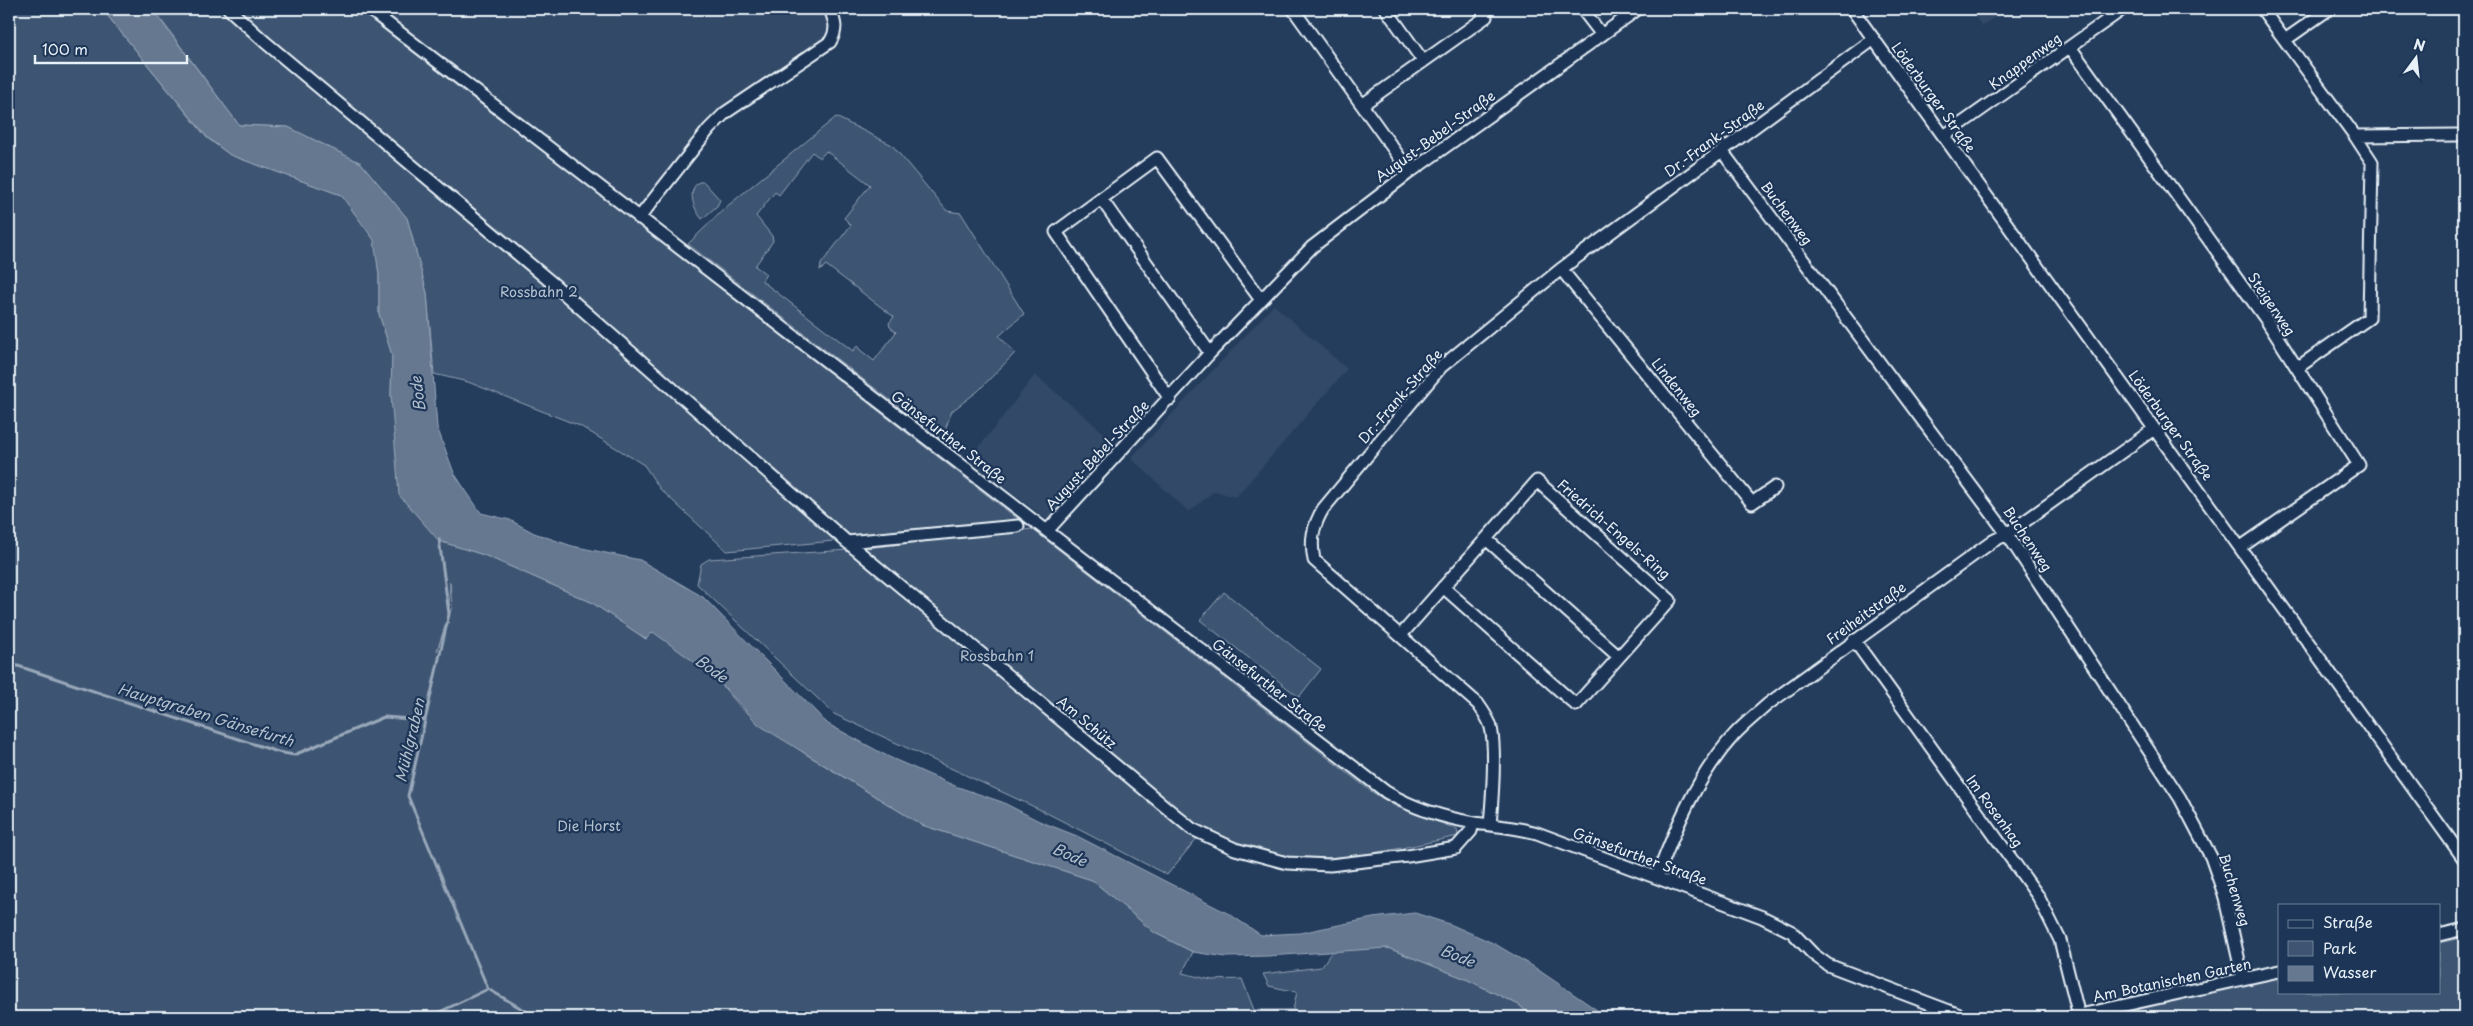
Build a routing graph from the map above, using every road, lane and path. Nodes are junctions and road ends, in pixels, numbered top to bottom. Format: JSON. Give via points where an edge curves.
{"nodes":[{"id":1,"x":229,"y":9,"type":"edge"},
{"id":2,"x":369,"y":9,"type":"edge"},
{"id":3,"x":830,"y":9,"type":"edge"},
{"id":4,"x":1293,"y":9,"type":"edge"},
{"id":5,"x":1386,"y":9,"type":"edge"},
{"id":6,"x":1480,"y":9,"type":"edge"},
{"id":7,"x":1582,"y":9,"type":"edge"},
{"id":8,"x":1638,"y":9,"type":"edge"},
{"id":9,"x":1852,"y":9,"type":"edge"},
{"id":10,"x":2123,"y":9,"type":"edge"},
{"id":11,"x":2262,"y":9,"type":"edge"},
{"id":12,"x":2328,"y":9,"type":"edge"},
{"id":13,"x":1602,"y":35,"type":"junction"},
{"id":14,"x":1874,"y":39,"type":"junction"},
{"id":15,"x":2285,"y":40,"type":"junction"},
{"id":16,"x":2070,"y":47,"type":"junction"},
{"id":17,"x":1423,"y":61,"type":"junction"},
{"id":18,"x":1362,"y":105,"type":"junction"},
{"id":19,"x":2457,"y":135,"type":"dead end"},
{"id":20,"x":1944,"y":136,"type":"junction"},
{"id":21,"x":2355,"y":136,"type":"junction"},
{"id":22,"x":1722,"y":151,"type":"junction"},
{"id":23,"x":1410,"y":172,"type":"junction"},
{"id":24,"x":1102,"y":200,"type":"junction"},
{"id":25,"x":639,"y":218,"type":"junction"},
{"id":26,"x":1560,"y":269,"type":"junction"},
{"id":27,"x":1261,"y":300,"type":"junction"},
{"id":28,"x":1210,"y":353,"type":"junction"},
{"id":29,"x":2297,"y":368,"type":"junction"},
{"id":30,"x":1170,"y":399,"type":"junction"},
{"id":31,"x":2154,"y":429,"type":"junction"},
{"id":32,"x":1775,"y":487,"type":"dead end"},
{"id":33,"x":1018,"y":526,"type":"dead end"},
{"id":34,"x":1047,"y":531,"type":"junction"},
{"id":35,"x":2007,"y":534,"type":"junction"},
{"id":36,"x":1486,"y":539,"type":"junction"},
{"id":37,"x":847,"y":542,"type":"junction"},
{"id":38,"x":2241,"y":547,"type":"junction"},
{"id":39,"x":1443,"y":587,"type":"junction"},
{"id":40,"x":1401,"y":635,"type":"junction"},
{"id":41,"x":1854,"y":640,"type":"junction"},
{"id":42,"x":1619,"y":657,"type":"junction"},
{"id":43,"x":1474,"y":823,"type":"junction"},
{"id":44,"x":1490,"y":825,"type":"junction"},
{"id":45,"x":2464,"y":859,"type":"edge"},
{"id":46,"x":1657,"y":877,"type":"junction"},
{"id":47,"x":2464,"y":929,"type":"edge"},
{"id":48,"x":2440,"y":935,"type":"edge"},
{"id":49,"x":2278,"y":971,"type":"edge"},
{"id":50,"x":2243,"y":979,"type":"junction"},
{"id":51,"x":2075,"y":1016,"type":"edge"},
{"id":52,"x":1965,"y":1017,"type":"edge"}],
"edges":[{"from":1,"to":37,"type":"street","name":"Am Schütz","via":[[552,282]]},
{"from":2,"to":25,"type":"street","name":"Gänsefurther Straße"},
{"from":3,"to":25,"type":"street","via":[[836,24],[836,33],[830,42],[725,113]]},
{"from":4,"to":18,"type":"street"},
{"from":5,"to":17,"type":"street"},
{"from":6,"to":17,"type":"street","via":[[1486,17]]},
{"from":7,"to":13,"type":"street"},
{"from":8,"to":13,"type":"street","name":"August-Bebel-Straße"},
{"from":9,"to":14,"type":"street","name":"Löderburger Straße"},
{"from":10,"to":16,"type":"street","name":"Knappenweg"},
{"from":11,"to":15,"type":"street"},
{"from":12,"to":15,"type":"street"},
{"from":13,"to":23,"type":"street","name":"August-Bebel-Straße"},
{"from":14,"to":20,"type":"street","name":"Löderburger Straße"},
{"from":14,"to":22,"type":"street","name":"Dr.-Frank-Straße"},
{"from":15,"to":21,"type":"street"},
{"from":16,"to":20,"type":"street","name":"Knappenweg"},
{"from":16,"to":29,"type":"street","name":"Steigerweg","via":[[2158,167]]},
{"from":17,"to":18,"type":"street"},
{"from":18,"to":23,"type":"street"},
{"from":19,"to":21,"type":"street"},
{"from":20,"to":31,"type":"street","name":"Löderburger Straße"},
{"from":21,"to":29,"type":"street","via":[[2372,162],[2369,318]]},
{"from":22,"to":26,"type":"street","name":"Dr.-Frank-Straße"},
{"from":22,"to":35,"type":"street","name":"Buchenweg"},
{"from":23,"to":27,"type":"street","name":"August-Bebel-Straße","via":[[1312,247]]},
{"from":24,"to":27,"type":"street","name":"August-Bebel-Straße","via":[[1157,158]]},
{"from":24,"to":28,"type":"street"},
{"from":24,"to":30,"type":"street","name":"August-Bebel-Straße","via":[[1056,232]]},
{"from":25,"to":34,"type":"street","name":"Gänsefurther Straße"},
{"from":26,"to":32,"type":"street","name":"Lindenweg","via":[[1752,503]]},
{"from":26,"to":40,"type":"street","name":"Dr.-Frank-Straße","via":[[1441,367],[1323,509],[1316,522],[1311,546],[1314,560]]},
{"from":27,"to":28,"type":"street","name":"August-Bebel-Straße"},
{"from":28,"to":30,"type":"street","name":"August-Bebel-Straße"},
{"from":29,"to":38,"type":"street","name":"Steigerweg","via":[[2359,464]]},
{"from":30,"to":34,"type":"street","name":"August-Bebel-Straße"},
{"from":31,"to":35,"type":"street","name":"Freiheitstraße"},
{"from":31,"to":38,"type":"street","name":"Löderburger Straße"},
{"from":33,"to":37,"type":"street"},
{"from":34,"to":43,"type":"street","name":"Gänsefurther Straße","via":[[1375,785],[1420,808]]},
{"from":35,"to":41,"type":"street","name":"Freiheitstraße"},
{"from":35,"to":50,"type":"street","name":"Buchenweg","via":[[2185,807],[2211,857],[2224,894]]},
{"from":36,"to":39,"type":"street","name":"Friedrich-Engels-Ring"},
{"from":36,"to":42,"type":"street"},
{"from":36,"to":42,"type":"street","name":"Friedrich-Engels-Ring","via":[[1537,481],[1641,573],[1670,600]]},
{"from":37,"to":43,"type":"street","name":"Am Schütz","via":[[1192,829],[1235,849],[1287,863],[1304,864],[1330,865],[1398,858],[1456,848]]},
{"from":38,"to":45,"type":"street","name":"Löderburger Straße"},
{"from":39,"to":40,"type":"street","name":"Friedrich-Engels-Ring"},
{"from":39,"to":42,"type":"street","name":"Friedrich-Engels-Ring","via":[[1576,705]]},
{"from":40,"to":44,"type":"street","name":"Dr.-Frank-Straße","via":[[1478,704],[1490,724],[1493,743]]},
{"from":41,"to":46,"type":"street","name":"Freiheitstraße","via":[[1768,704],[1734,735],[1701,780],[1675,829]]},
{"from":41,"to":51,"type":"street","name":"Im Rosenhag","via":[[2038,896],[2060,940]]},
{"from":43,"to":44,"type":"street","name":"Gänsefurther Straße"},
{"from":44,"to":46,"type":"street","name":"Gänsefurther Straße","via":[[1537,833]]},
{"from":46,"to":52,"type":"street","name":"Gänsefurther Straße","via":[[1784,927],[1828,965]]},
{"from":47,"to":48,"type":"street"},
{"from":49,"to":50,"type":"street","name":"Am Botanischen Garten"},
{"from":50,"to":51,"type":"street","name":"Am Botanischen Garten"}]}
